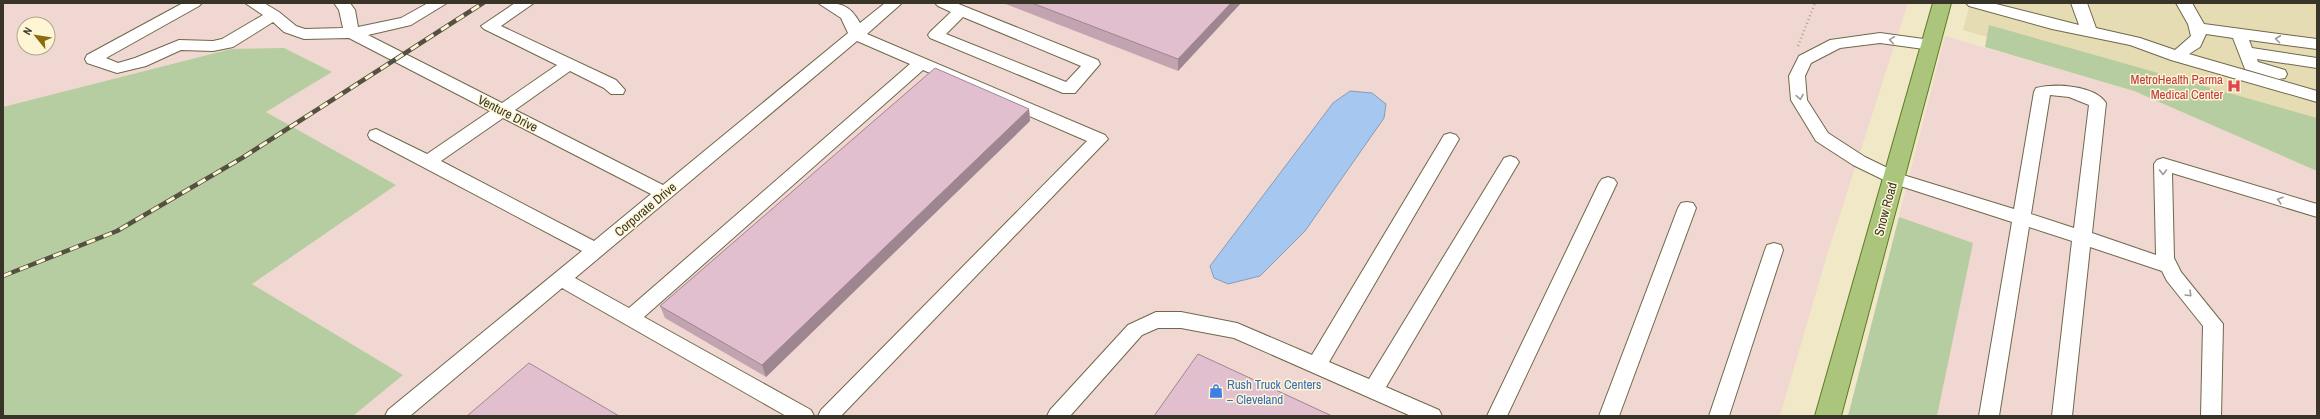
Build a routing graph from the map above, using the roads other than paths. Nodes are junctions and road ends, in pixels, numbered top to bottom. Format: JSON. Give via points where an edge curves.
{"nodes":[{"id":1,"x":194,"y":3,"type":"edge"},
{"id":2,"x":253,"y":3,"type":"edge"},
{"id":3,"x":342,"y":3,"type":"edge"},
{"id":4,"x":439,"y":3,"type":"edge"},
{"id":5,"x":526,"y":3,"type":"edge"},
{"id":6,"x":826,"y":3,"type":"edge"},
{"id":7,"x":893,"y":3,"type":"edge"},
{"id":8,"x":943,"y":3,"type":"edge"},
{"id":9,"x":1942,"y":3,"type":"edge"},
{"id":10,"x":1974,"y":3,"type":"edge"},
{"id":11,"x":2079,"y":3,"type":"edge"},
{"id":12,"x":2184,"y":3,"type":"edge"},
{"id":13,"x":961,"y":10,"type":"junction"},
{"id":14,"x":274,"y":15,"type":"junction"},
{"id":15,"x":2197,"y":28,"type":"junction"},
{"id":16,"x":2089,"y":30,"type":"junction"},
{"id":17,"x":352,"y":33,"type":"junction"},
{"id":18,"x":2239,"y":34,"type":"junction"},
{"id":19,"x":856,"y":35,"type":"junction"},
{"id":20,"x":2317,"y":44,"type":"edge"},
{"id":21,"x":1931,"y":45,"type":"junction"},
{"id":22,"x":2177,"y":56,"type":"junction"},
{"id":23,"x":2248,"y":59,"type":"junction"},
{"id":24,"x":922,"y":63,"type":"junction"},
{"id":25,"x":2317,"y":63,"type":"edge"},
{"id":26,"x":569,"y":64,"type":"junction"},
{"id":27,"x":2317,"y":85,"type":"edge"},
{"id":28,"x":617,"y":90,"type":"dead end"},
{"id":29,"x":2317,"y":98,"type":"edge"},
{"id":30,"x":503,"y":110,"type":"junction"},
{"id":31,"x":376,"y":135,"type":"dead end"},
{"id":32,"x":1450,"y":139,"type":"dead end"},
{"id":33,"x":428,"y":162,"type":"junction"},
{"id":34,"x":1510,"y":162,"type":"dead end"},
{"id":35,"x":1894,"y":178,"type":"junction"},
{"id":36,"x":1608,"y":183,"type":"dead end"},
{"id":37,"x":664,"y":193,"type":"junction"},
{"id":38,"x":1687,"y":208,"type":"dead end"},
{"id":39,"x":2317,"y":211,"type":"edge"},
{"id":40,"x":2020,"y":219,"type":"junction"},
{"id":41,"x":2082,"y":237,"type":"junction"},
{"id":42,"x":596,"y":250,"type":"junction"},
{"id":43,"x":1774,"y":250,"type":"dead end"},
{"id":44,"x":2168,"y":266,"type":"junction"},
{"id":45,"x":561,"y":279,"type":"junction"},
{"id":46,"x":630,"y":318,"type":"junction"},
{"id":47,"x":1316,"y":366,"type":"junction"},
{"id":48,"x":1373,"y":390,"type":"junction"},
{"id":49,"x":396,"y":416,"type":"edge"},
{"id":50,"x":804,"y":416,"type":"edge"},
{"id":51,"x":828,"y":416,"type":"edge"},
{"id":52,"x":1057,"y":416,"type":"edge"},
{"id":53,"x":1432,"y":416,"type":"edge"},
{"id":54,"x":1497,"y":416,"type":"edge"},
{"id":55,"x":1609,"y":416,"type":"edge"},
{"id":56,"x":1719,"y":416,"type":"edge"},
{"id":57,"x":1828,"y":416,"type":"edge"},
{"id":58,"x":1990,"y":416,"type":"edge"},
{"id":59,"x":2062,"y":416,"type":"edge"},
{"id":60,"x":2211,"y":416,"type":"edge"}],
"edges":[{"from":1,"to":14,"type":"street","via":[[93,59],[117,68],[140,62],[178,45],[213,46],[227,43]]},
{"from":2,"to":14,"type":"street"},
{"from":3,"to":17,"type":"street","via":[[347,10]]},
{"from":4,"to":17,"type":"street","via":[[406,22]]},
{"from":5,"to":26,"type":"street","via":[[489,26]]},
{"from":6,"to":19,"type":"street","via":[[843,10],[851,19]]},
{"from":7,"to":19,"type":"street","name":"Corporate Drive"},
{"from":8,"to":13,"type":"street"},
{"from":9,"to":21,"type":"main road","name":"Snow Road"},
{"from":10,"to":16,"type":"street","via":[[2045,22]]},
{"from":11,"to":16,"type":"street"},
{"from":12,"to":15,"type":"street"},
{"from":13,"to":13,"type":"street","via":[[976,16],[1092,64],[1069,89],[936,35]]},
{"from":14,"to":17,"type":"street","via":[[290,28],[304,34]]},
{"from":15,"to":18,"type":"street"},
{"from":15,"to":22,"type":"street","via":[[2199,36]]},
{"from":16,"to":22,"type":"street","via":[[2134,40]]},
{"from":17,"to":30,"type":"street","name":"Venture Drive"},
{"from":20,"to":18,"type":"street","one_way":true},
{"from":18,"to":23,"type":"street"},
{"from":19,"to":24,"type":"street"},
{"from":19,"to":37,"type":"street","name":"Corporate Drive"},
{"from":21,"to":35,"type":"main road","name":"Snow Road"},
{"from":21,"to":35,"type":"street","one_way":true,"via":[[1880,38],[1836,44],[1805,60],[1798,76],[1799,100],[1822,137],[1858,161]]},
{"from":22,"to":29,"type":"street"},
{"from":23,"to":25,"type":"street"},
{"from":23,"to":27,"type":"street"},
{"from":24,"to":46,"type":"street"},
{"from":24,"to":51,"type":"street","via":[[1099,139]]},
{"from":26,"to":28,"type":"street"},
{"from":26,"to":30,"type":"street"},
{"from":30,"to":33,"type":"street"},
{"from":30,"to":37,"type":"street","name":"Venture Drive"},
{"from":31,"to":33,"type":"street"},
{"from":32,"to":47,"type":"street"},
{"from":33,"to":42,"type":"street"},
{"from":34,"to":48,"type":"street"},
{"from":35,"to":40,"type":"street"},
{"from":35,"to":57,"type":"main road","name":"Snow Road"},
{"from":36,"to":54,"type":"street"},
{"from":37,"to":42,"type":"street","name":"Corporate Drive"},
{"from":38,"to":55,"type":"street"},
{"from":39,"to":44,"type":"street","one_way":true,"via":[[2163,164],[2163,252]]},
{"from":40,"to":41,"type":"street"},
{"from":40,"to":41,"type":"street","via":[[2042,92],[2053,88],[2090,98],[2098,103]]},
{"from":40,"to":58,"type":"street"},
{"from":41,"to":44,"type":"street"},
{"from":41,"to":59,"type":"street"},
{"from":42,"to":45,"type":"street","name":"Corporate Drive"},
{"from":43,"to":56,"type":"street"},
{"from":44,"to":60,"type":"street","one_way":true,"via":[[2213,324]]},
{"from":45,"to":46,"type":"street"},
{"from":45,"to":49,"type":"street","name":"Corporate Drive"},
{"from":46,"to":50,"type":"street"},
{"from":47,"to":48,"type":"street"},
{"from":47,"to":52,"type":"street","via":[[1237,331],[1182,320],[1156,320],[1135,330]]},
{"from":48,"to":53,"type":"street"}]}
